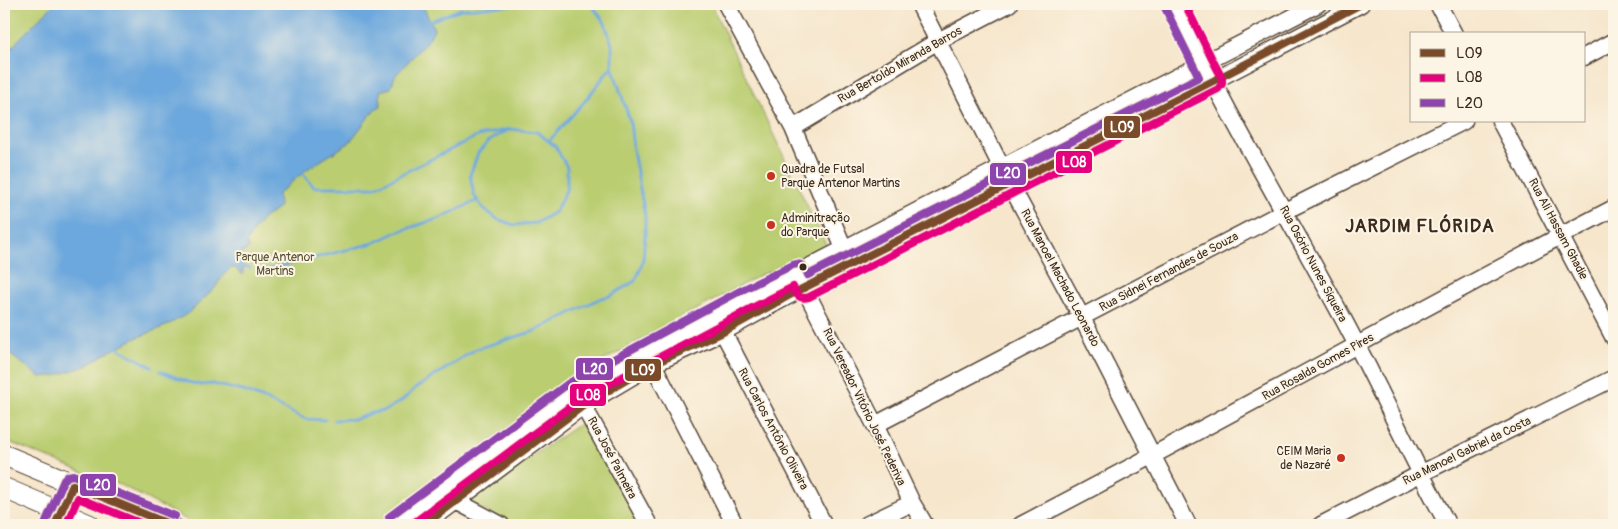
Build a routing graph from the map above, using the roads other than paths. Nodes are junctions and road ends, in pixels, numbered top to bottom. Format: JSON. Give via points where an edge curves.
{"nodes":[{"id":1,"x":726,"y":4,"type":"edge"},
{"id":2,"x":919,"y":4,"type":"edge"},
{"id":3,"x":1008,"y":4,"type":"edge"},
{"id":4,"x":1174,"y":4,"type":"edge"},
{"id":5,"x":1318,"y":4,"type":"edge"},
{"id":6,"x":1361,"y":4,"type":"edge"},
{"id":7,"x":1438,"y":4,"type":"edge"},
{"id":8,"x":1453,"y":32,"type":"edge"},
{"id":9,"x":938,"y":41,"type":"junction"},
{"id":10,"x":1614,"y":41,"type":"edge"},
{"id":11,"x":1586,"y":56,"type":"edge"},
{"id":12,"x":1203,"y":64,"type":"junction"},
{"id":13,"x":1213,"y":81,"type":"junction"},
{"id":14,"x":1462,"y":122,"type":"edge"},
{"id":15,"x":1501,"y":122,"type":"edge"},
{"id":16,"x":793,"y":128,"type":"junction"},
{"id":17,"x":1002,"y":168,"type":"junction"},
{"id":18,"x":1010,"y":184,"type":"junction"},
{"id":19,"x":1614,"y":208,"type":"edge"},
{"id":20,"x":1285,"y":211,"type":"junction"},
{"id":21,"x":1562,"y":236,"type":"junction"},
{"id":22,"x":847,"y":257,"type":"junction"},
{"id":23,"x":801,"y":281,"type":"junction"},
{"id":24,"x":1082,"y":318,"type":"junction"},
{"id":25,"x":723,"y":332,"type":"junction"},
{"id":26,"x":1614,"y":338,"type":"edge"},
{"id":27,"x":1357,"y":345,"type":"junction"},
{"id":28,"x":654,"y":364,"type":"junction"},
{"id":29,"x":1614,"y":378,"type":"edge"},
{"id":30,"x":579,"y":399,"type":"junction"},
{"id":31,"x":875,"y":425,"type":"junction"},
{"id":32,"x":4,"y":455,"type":"edge"},
{"id":33,"x":1153,"y":457,"type":"junction"},
{"id":34,"x":1420,"y":474,"type":"junction"},
{"id":35,"x":73,"y":484,"type":"junction"},
{"id":36,"x":4,"y":488,"type":"edge"},
{"id":37,"x":96,"y":494,"type":"junction"},
{"id":38,"x":451,"y":495,"type":"junction"},
{"id":39,"x":912,"y":503,"type":"junction"},
{"id":40,"x":58,"y":519,"type":"edge"},
{"id":41,"x":86,"y":524,"type":"edge"},
{"id":42,"x":172,"y":525,"type":"edge"},
{"id":43,"x":395,"y":525,"type":"edge"},
{"id":44,"x":424,"y":525,"type":"edge"},
{"id":45,"x":500,"y":525,"type":"edge"},
{"id":46,"x":649,"y":525,"type":"edge"},
{"id":47,"x":736,"y":525,"type":"edge"},
{"id":48,"x":824,"y":525,"type":"edge"},
{"id":49,"x":866,"y":525,"type":"edge"},
{"id":50,"x":925,"y":525,"type":"edge"},
{"id":51,"x":1021,"y":525,"type":"edge"},
{"id":52,"x":1188,"y":525,"type":"edge"},
{"id":53,"x":1321,"y":525,"type":"edge"},
{"id":54,"x":1448,"y":525,"type":"edge"}],
"edges":[{"from":1,"to":16,"type":"street"},
{"from":2,"to":9,"type":"street","name":"Rua Manoel Machado Leonardo"},
{"from":3,"to":9,"type":"street","name":"Rua Bertoldo Miranda Barros"},
{"from":4,"to":12,"type":"street","name":"Rua Osório Nunes Siqueira"},
{"from":5,"to":12,"type":"street"},
{"from":6,"to":13,"type":"street"},
{"from":7,"to":8,"type":"street"},
{"from":9,"to":16,"type":"street","name":"Rua Bertoldo Miranda Barros"},
{"from":9,"to":17,"type":"street","name":"Rua Manoel Machado Leonardo"},
{"from":10,"to":11,"type":"street"},
{"from":12,"to":13,"type":"street","name":"Rua Osório Nunes Siqueira"},
{"from":12,"to":17,"type":"street"},
{"from":13,"to":18,"type":"street"},
{"from":13,"to":20,"type":"street","name":"Rua Osório Nunes Siqueira"},
{"from":14,"to":20,"type":"street","name":"Rua Sidnei Fernandes de Souza"},
{"from":15,"to":21,"type":"street","name":"Rua Ali Hassam Ghadie"},
{"from":16,"to":22,"type":"street"},
{"from":17,"to":18,"type":"street","name":"Rua Manoel Machado Leonardo"},
{"from":17,"to":22,"type":"street"},
{"from":18,"to":22,"type":"street"},
{"from":18,"to":24,"type":"street","name":"Rua Manoel Machado Leonardo"},
{"from":19,"to":21,"type":"street","name":"Rua Rosalda Gomes Pires"},
{"from":20,"to":24,"type":"street","name":"Rua Sidnei Fernandes de Souza"},
{"from":20,"to":27,"type":"street","name":"Rua Osório Nunes Siqueira"},
{"from":21,"to":26,"type":"street","name":"Rua Ali Hassam Ghadie"},
{"from":21,"to":27,"type":"street","name":"Rua Rosalda Gomes Pires"},
{"from":22,"to":23,"type":"street"},
{"from":23,"to":25,"type":"street"},
{"from":23,"to":30,"type":"street","via":[[745,300]]},
{"from":23,"to":31,"type":"street","name":"Rua Vereador Vitório José Pederiva"},
{"from":24,"to":31,"type":"street","name":"Rua Sidnei Fernandes de Souza"},
{"from":24,"to":33,"type":"street","name":"Rua Manoel Machado Leonardo"},
{"from":25,"to":28,"type":"street"},
{"from":25,"to":48,"type":"street","name":"Rua Carlos Antônio Oliveira"},
{"from":27,"to":33,"type":"street","name":"Rua Rosalda Gomes Pires"},
{"from":27,"to":34,"type":"street","name":"Rua Osório Nunes Siqueira"},
{"from":28,"to":30,"type":"street"},
{"from":28,"to":47,"type":"street"},
{"from":29,"to":34,"type":"street","name":"Rua Manoel Gabriel da Costa"},
{"from":30,"to":38,"type":"street"},
{"from":30,"to":46,"type":"street","name":"Rua José Palmeira"},
{"from":31,"to":39,"type":"street","name":"Rua Vereador Vitório José Pederiva"},
{"from":32,"to":35,"type":"main road"},
{"from":33,"to":51,"type":"street","name":"Rua Rosalda Gomes Pires"},
{"from":33,"to":52,"type":"street","name":"Rua Manoel Machado Leonardo"},
{"from":34,"to":53,"type":"street","name":"Rua Manoel Gabriel da Costa"},
{"from":34,"to":54,"type":"street","name":"Rua Osório Nunes Siqueira"},
{"from":35,"to":37,"type":"main road"},
{"from":35,"to":40,"type":"main road"},
{"from":36,"to":40,"type":"main road"},
{"from":37,"to":41,"type":"main road"},
{"from":37,"to":42,"type":"main road"},
{"from":38,"to":43,"type":"street"},
{"from":38,"to":44,"type":"street"},
{"from":38,"to":45,"type":"street"},
{"from":39,"to":49,"type":"street"},
{"from":39,"to":50,"type":"street","name":"Rua Vereador Vitório José Pederiva"},
{"from":40,"to":41,"type":"main road"}]}
